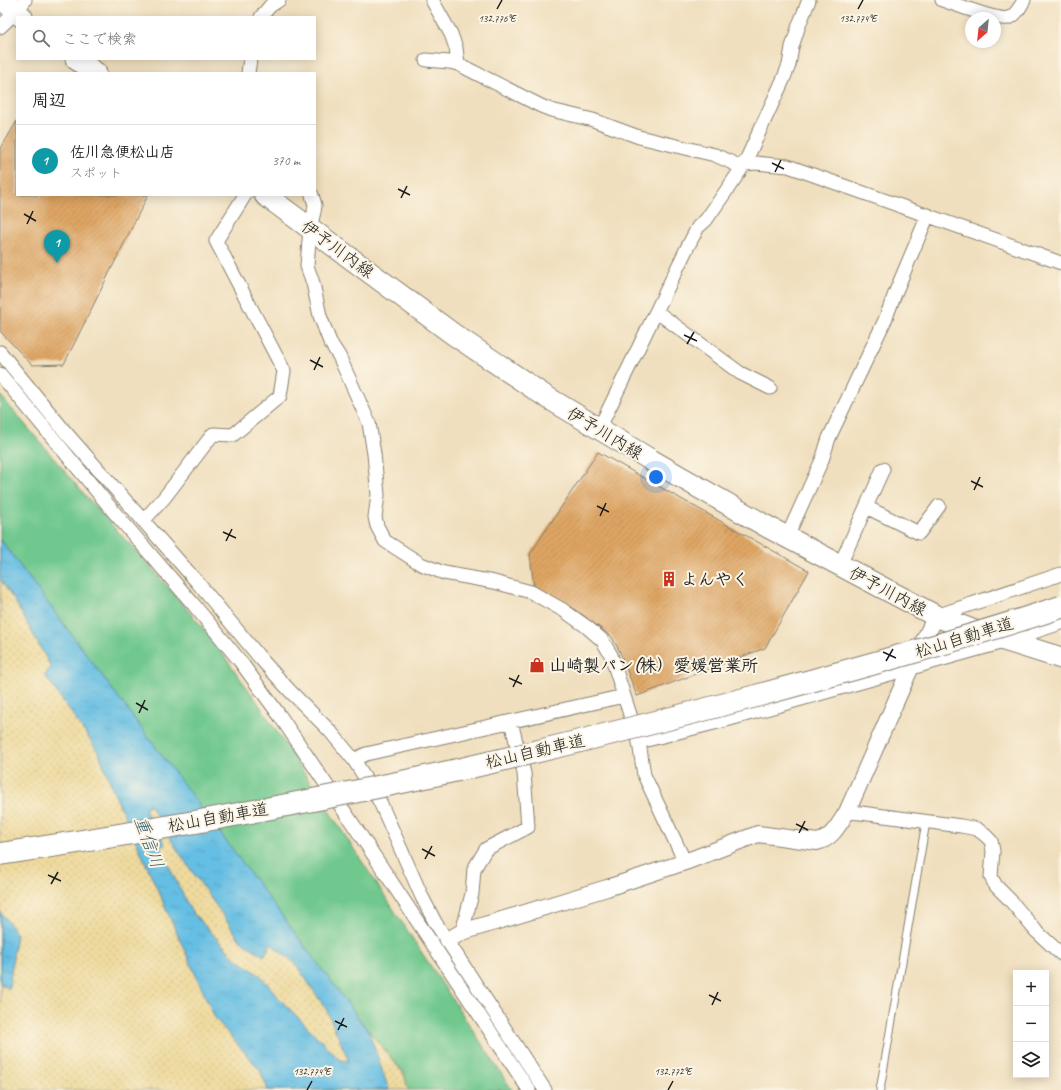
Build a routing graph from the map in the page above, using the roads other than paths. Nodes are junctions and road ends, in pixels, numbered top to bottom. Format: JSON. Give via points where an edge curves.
{"nodes":[{"id":1,"x":279,"y":0,"type":"edge"},
{"id":2,"x":432,"y":0,"type":"edge"},
{"id":3,"x":809,"y":0,"type":"edge"},
{"id":4,"x":942,"y":0,"type":"edge"},
{"id":5,"x":1024,"y":0,"type":"edge"},
{"id":6,"x":15,"y":7,"type":"edge"},
{"id":7,"x":262,"y":16,"type":"edge"},
{"id":8,"x":0,"y":27,"type":"edge"},
{"id":9,"x":77,"y":60,"type":"edge"},
{"id":10,"x":250,"y":60,"type":"edge"},
{"id":11,"x":426,"y":60,"type":"dead end"},
{"id":12,"x":458,"y":64,"type":"junction"},
{"id":13,"x":95,"y":72,"type":"edge"},
{"id":14,"x":248,"y":72,"type":"edge"},
{"id":15,"x":744,"y":165,"type":"junction"},
{"id":16,"x":244,"y":196,"type":"edge"},
{"id":17,"x":266,"y":196,"type":"edge"},
{"id":18,"x":312,"y":196,"type":"edge"},
{"id":19,"x":928,"y":215,"type":"junction"},
{"id":20,"x":310,"y":228,"type":"junction"},
{"id":21,"x":1061,"y":263,"type":"edge"},
{"id":22,"x":657,"y":312,"type":"junction"},
{"id":23,"x":0,"y":352,"type":"edge"},
{"id":24,"x":0,"y":374,"type":"edge"},
{"id":25,"x":770,"y":388,"type":"dead end"},
{"id":26,"x":599,"y":429,"type":"junction"},
{"id":27,"x":883,"y":469,"type":"dead end"},
{"id":28,"x":938,"y":506,"type":"dead end"},
{"id":29,"x":866,"y":507,"type":"junction"},
{"id":30,"x":143,"y":521,"type":"junction"},
{"id":31,"x":787,"y":537,"type":"junction"},
{"id":32,"x":840,"y":565,"type":"junction"},
{"id":33,"x":1061,"y":574,"type":"edge"},
{"id":34,"x":1061,"y":607,"type":"edge"},
{"id":35,"x":936,"y":616,"type":"junction"},
{"id":36,"x":1061,"y":623,"type":"edge"},
{"id":37,"x":1007,"y":641,"type":"junction"},
{"id":38,"x":1061,"y":658,"type":"edge"},
{"id":39,"x":910,"y":669,"type":"junction"},
{"id":40,"x":624,"y":696,"type":"junction"},
{"id":41,"x":511,"y":722,"type":"junction"},
{"id":42,"x":639,"y":742,"type":"junction"},
{"id":43,"x":354,"y":760,"type":"junction"},
{"id":44,"x":848,"y":812,"type":"junction"},
{"id":45,"x":926,"y":822,"type":"junction"},
{"id":46,"x":0,"y":854,"type":"edge"},
{"id":47,"x":685,"y":862,"type":"junction"},
{"id":48,"x":462,"y":932,"type":"junction"},
{"id":49,"x":448,"y":940,"type":"junction"},
{"id":50,"x":1061,"y":954,"type":"edge"},
{"id":51,"x":529,"y":1090,"type":"edge"},
{"id":52,"x":546,"y":1090,"type":"edge"},
{"id":53,"x":880,"y":1090,"type":"edge"}],
"edges":[{"from":1,"to":7,"type":"street"},
{"from":2,"to":12,"type":"street","via":[[451,34]]},
{"from":3,"to":15,"type":"street","via":[[792,47],[789,65]]},
{"from":4,"to":5,"type":"street","via":[[1006,19],[1014,15]]},
{"from":6,"to":8,"type":"street"},
{"from":9,"to":13,"type":"main road"},
{"from":10,"to":14,"type":"street"},
{"from":11,"to":12,"type":"street"},
{"from":12,"to":15,"type":"street","via":[[551,110],[593,120],[639,137],[715,154],[737,165]]},
{"from":15,"to":19,"type":"street","via":[[788,166]]},
{"from":15,"to":22,"type":"street","via":[[706,220],[698,227]]},
{"from":16,"to":30,"type":"street","via":[[216,241],[284,371],[280,396],[233,435],[213,434]]},
{"from":17,"to":20,"type":"main road","name":"伊予川内線"},
{"from":18,"to":20,"type":"street","via":[[315,204]]},
{"from":19,"to":21,"type":"street"},
{"from":19,"to":31,"type":"street","via":[[885,320],[829,438],[822,460]]},
{"from":20,"to":26,"type":"main road","name":"伊予川内線","via":[[453,334]]},
{"from":20,"to":40,"type":"street","via":[[308,266],[320,316],[369,423],[378,494],[374,517],[385,541],[444,573],[531,592],[563,610],[602,640],[611,655]]},
{"from":22,"to":25,"type":"street","via":[[740,373]]},
{"from":22,"to":26,"type":"street"},
{"from":23,"to":30,"type":"street"},
{"from":24,"to":51,"type":"street","via":[[240,661],[357,830]]},
{"from":26,"to":31,"type":"main road","name":"伊予川内線"},
{"from":27,"to":29,"type":"street"},
{"from":28,"to":29,"type":"street","via":[[919,533]]},
{"from":29,"to":32,"type":"street"},
{"from":30,"to":43,"type":"street","via":[[261,659]]},
{"from":31,"to":32,"type":"main road","name":"伊予川内線"},
{"from":32,"to":35,"type":"main road","name":"伊予川内線"},
{"from":33,"to":35,"type":"street"},
{"from":34,"to":46,"type":"highway","name":"松山自動車道","bridge":true,"via":[[857,669],[659,722],[452,771],[261,810]]},
{"from":35,"to":37,"type":"main road","name":"伊予川内線"},
{"from":35,"to":39,"type":"street"},
{"from":36,"to":37,"type":"street"},
{"from":37,"to":38,"type":"main road","name":"伊予川内線"},
{"from":37,"to":39,"type":"street"},
{"from":39,"to":42,"type":"street"},
{"from":39,"to":44,"type":"street"},
{"from":40,"to":41,"type":"street"},
{"from":40,"to":42,"type":"street"},
{"from":41,"to":43,"type":"street","via":[[366,754]]},
{"from":41,"to":48,"type":"street","via":[[524,773],[528,827],[486,849],[474,869],[472,894]]},
{"from":42,"to":47,"type":"street","via":[[644,775]]},
{"from":43,"to":49,"type":"street","via":[[380,802],[422,898]]},
{"from":44,"to":45,"type":"street"},
{"from":44,"to":47,"type":"street","via":[[825,840],[817,842],[758,834]]},
{"from":45,"to":50,"type":"street","via":[[976,829],[985,835],[991,841],[991,877],[996,886],[1036,931]]},
{"from":45,"to":53,"type":"lane"},
{"from":47,"to":48,"type":"street"},
{"from":48,"to":49,"type":"street"},
{"from":49,"to":52,"type":"street"}]}
